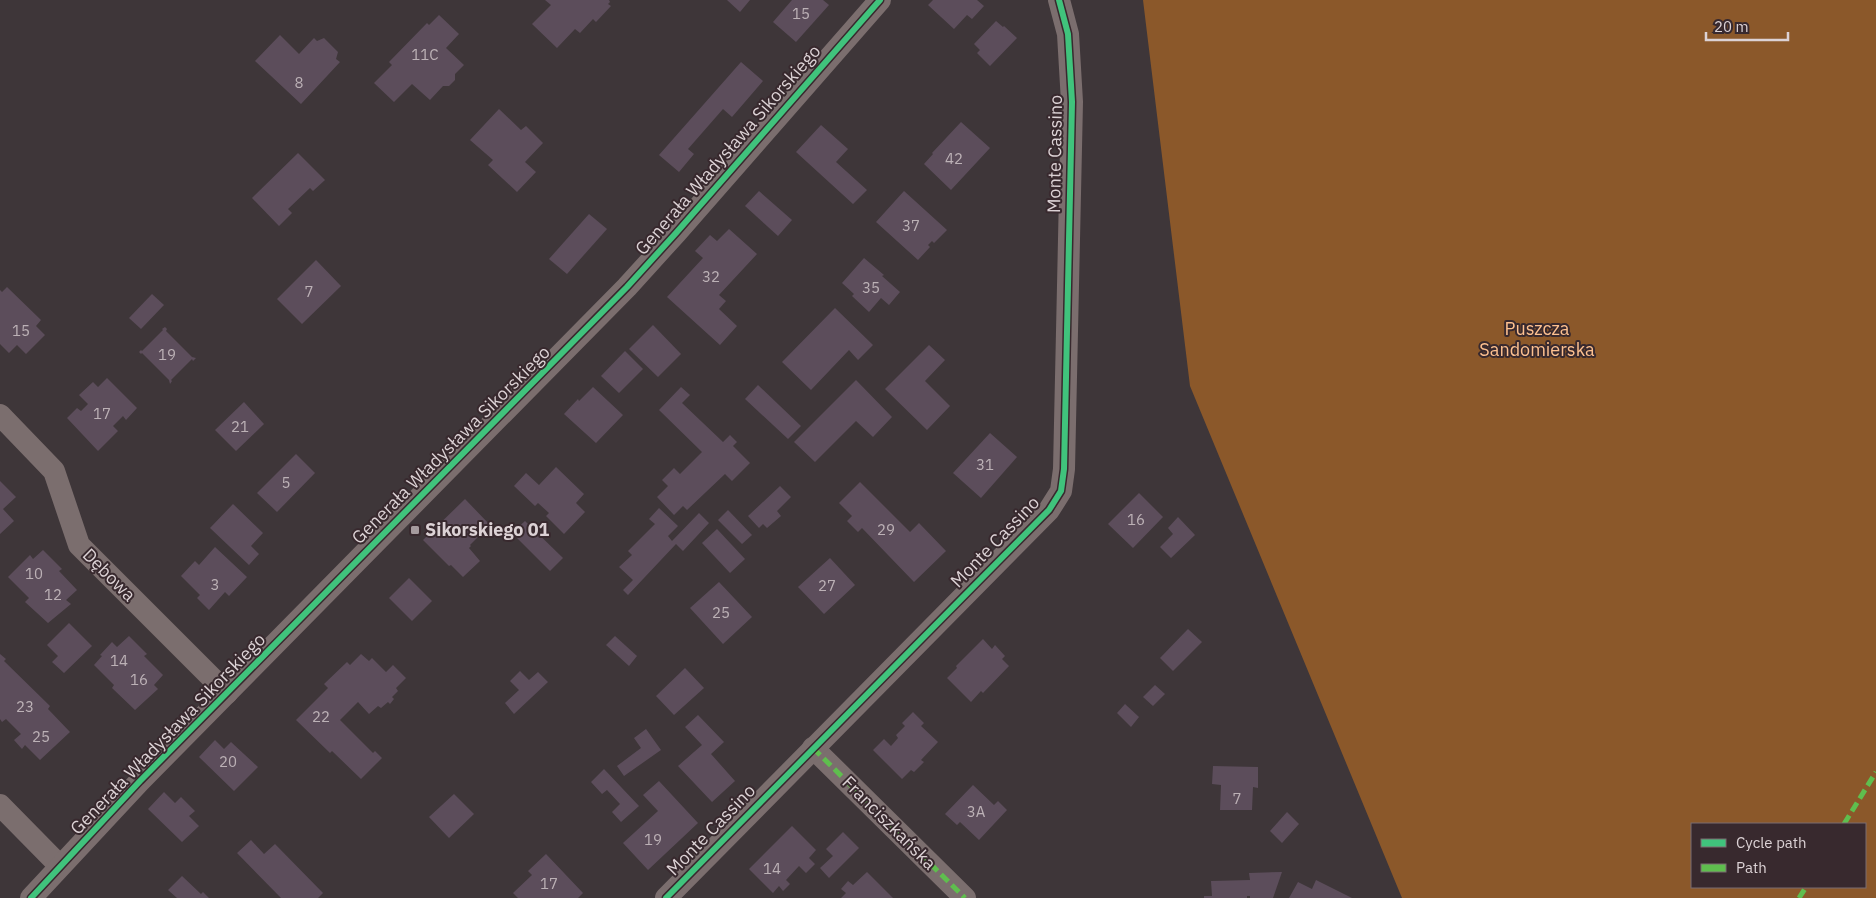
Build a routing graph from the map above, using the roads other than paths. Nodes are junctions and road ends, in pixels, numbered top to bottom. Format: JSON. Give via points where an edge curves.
{"nodes":[{"id":1,"x":880,"y":0,"type":"edge"},
{"id":2,"x":1059,"y":0,"type":"edge"},
{"id":3,"x":0,"y":415,"type":"edge"},
{"id":4,"x":227,"y":694,"type":"junction"},
{"id":5,"x":814,"y":748,"type":"junction"},
{"id":6,"x":0,"y":805,"type":"edge"},
{"id":7,"x":60,"y":866,"type":"junction"},
{"id":8,"x":31,"y":898,"type":"edge"},
{"id":9,"x":666,"y":898,"type":"edge"},
{"id":10,"x":965,"y":898,"type":"edge"}],
"edges":[{"from":1,"to":4,"type":"street","name":"Generała Władysława Sikorskiego","via":[[627,287]]},
{"from":2,"to":5,"type":"street","name":"Monte Cassino","via":[[1068,34],[1072,102],[1061,491],[1049,510]]},
{"from":3,"to":4,"type":"street","name":"Dębowa","via":[[54,471],[79,545]]},
{"from":4,"to":7,"type":"street","name":"Generała Władysława Sikorskiego"},
{"from":5,"to":9,"type":"street","name":"Monte Cassino"},
{"from":5,"to":10,"type":"street","name":"Franciszkańska"},
{"from":6,"to":7,"type":"street"},
{"from":7,"to":8,"type":"street","name":"Generała Władysława Sikorskiego"}]}
